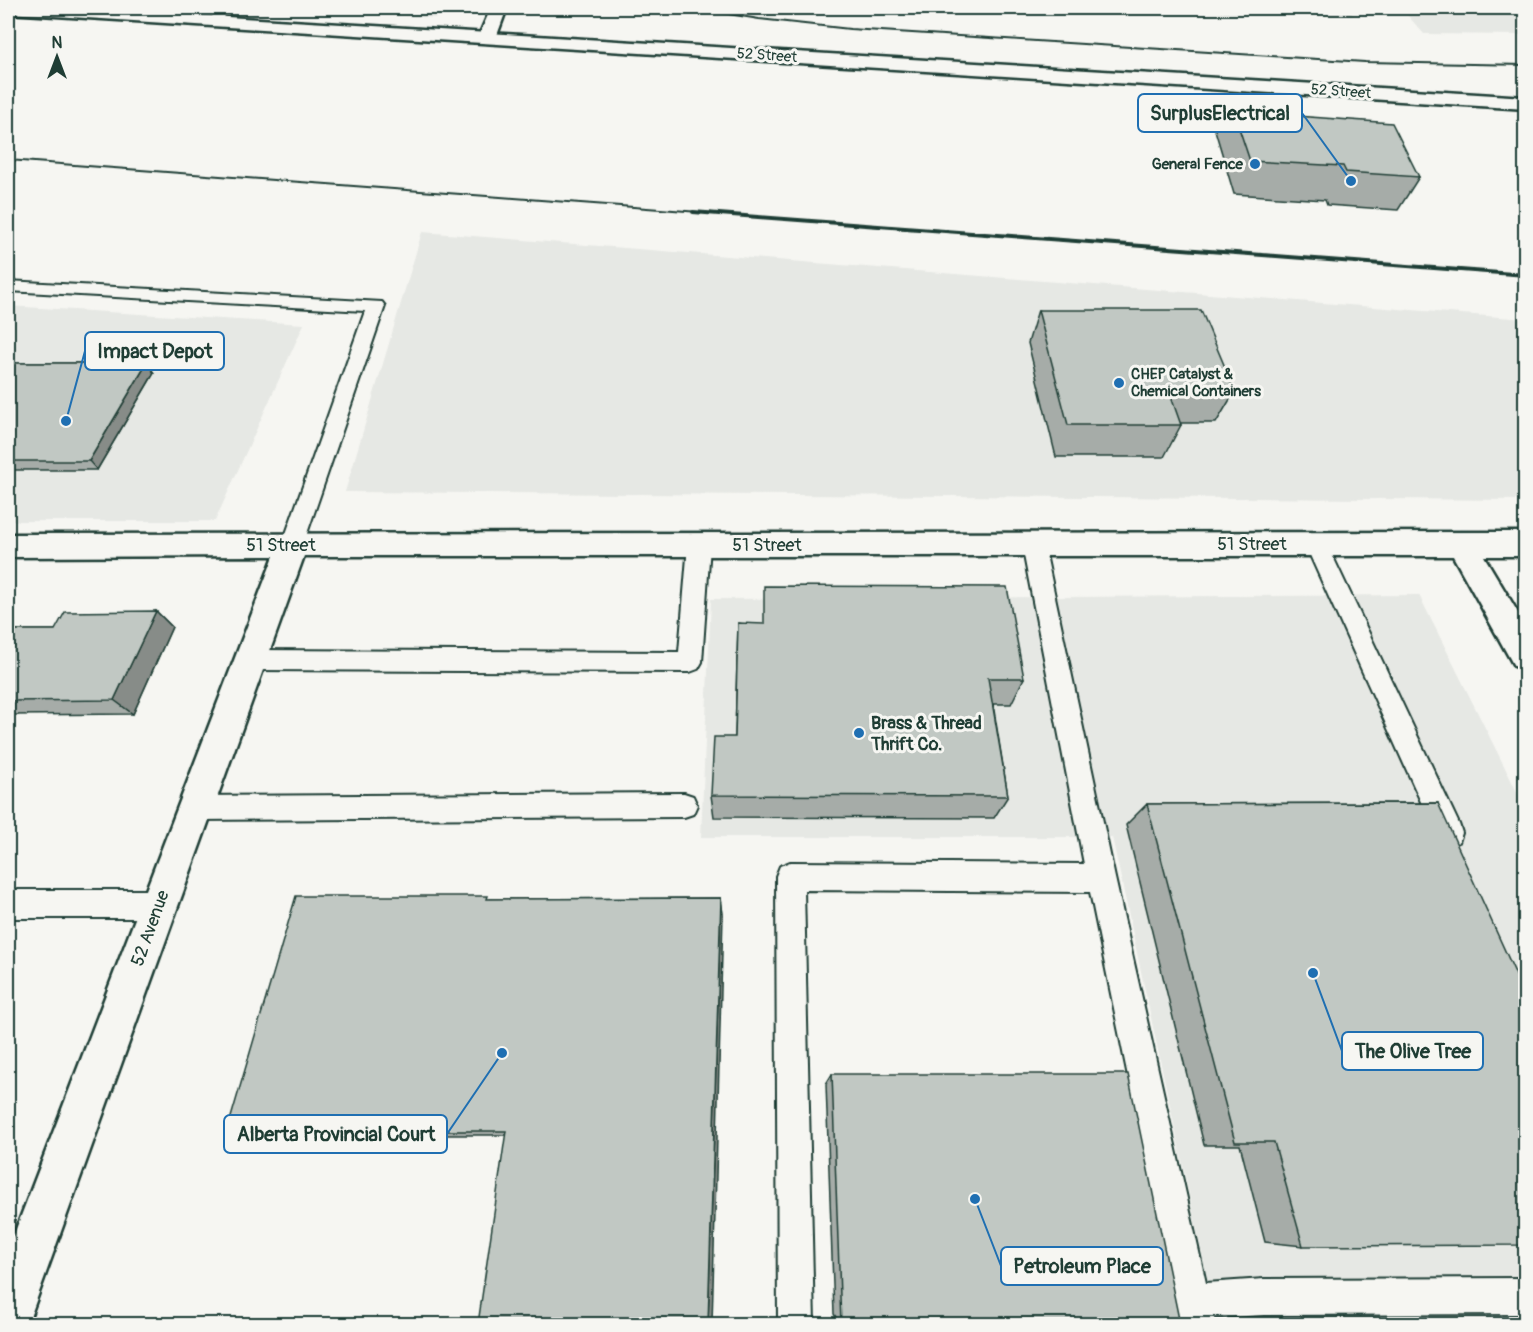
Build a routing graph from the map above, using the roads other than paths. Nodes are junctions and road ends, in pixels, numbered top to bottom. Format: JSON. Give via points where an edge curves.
{"nodes":[{"id":1,"x":8,"y":8,"type":"edge"},
{"id":2,"x":227,"y":8,"type":"edge"},
{"id":3,"x":499,"y":8,"type":"edge"},
{"id":4,"x":212,"y":22,"type":"junction"},
{"id":5,"x":487,"y":38,"type":"junction"},
{"id":6,"x":1526,"y":103,"type":"edge"},
{"id":7,"x":8,"y":286,"type":"edge"},
{"id":8,"x":8,"y":544,"type":"edge"},
{"id":9,"x":293,"y":544,"type":"junction"},
{"id":10,"x":699,"y":544,"type":"junction"},
{"id":11,"x":1034,"y":544,"type":"junction"},
{"id":12,"x":1316,"y":544,"type":"junction"},
{"id":13,"x":1462,"y":544,"type":"junction"},
{"id":14,"x":1526,"y":544,"type":"edge"},
{"id":15,"x":1526,"y":656,"type":"edge"},
{"id":16,"x":250,"y":660,"type":"junction"},
{"id":17,"x":684,"y":805,"type":"dead end"},
{"id":18,"x":195,"y":808,"type":"junction"},
{"id":19,"x":1461,"y":860,"type":"edge"},
{"id":20,"x":1101,"y":878,"type":"junction"},
{"id":21,"x":8,"y":904,"type":"edge"},
{"id":22,"x":159,"y":904,"type":"junction"},
{"id":23,"x":1526,"y":1296,"type":"edge"},
{"id":24,"x":8,"y":1312,"type":"edge"},
{"id":25,"x":1194,"y":1313,"type":"edge"},
{"id":26,"x":796,"y":1324,"type":"edge"}],
"edges":[{"from":1,"to":4,"type":"main road","name":"52 Street"},
{"from":2,"to":4,"type":"lane"},
{"from":3,"to":5,"type":"main road"},
{"from":4,"to":5,"type":"main road","name":"52 Street"},
{"from":5,"to":6,"type":"main road","name":"52 Street"},
{"from":7,"to":9,"type":"lane","via":[[376,306]]},
{"from":8,"to":9,"type":"main road","name":"51 Street"},
{"from":9,"to":10,"type":"main road","name":"51 Street"},
{"from":9,"to":16,"type":"main road","name":"52 Avenue"},
{"from":10,"to":11,"type":"main road","name":"51 Street"},
{"from":10,"to":16,"type":"lane","via":[[690,662]]},
{"from":11,"to":12,"type":"main road","name":"51 Street"},
{"from":11,"to":20,"type":"lane"},
{"from":12,"to":13,"type":"main road","name":"51 Street"},
{"from":12,"to":19,"type":"lane"},
{"from":13,"to":14,"type":"main road","name":"51 Street"},
{"from":13,"to":15,"type":"main road"},
{"from":16,"to":18,"type":"main road","name":"52 Avenue"},
{"from":17,"to":18,"type":"lane"},
{"from":18,"to":22,"type":"main road","name":"52 Avenue"},
{"from":20,"to":25,"type":"lane"},
{"from":20,"to":26,"type":"lane","via":[[790,876]]},
{"from":21,"to":22,"type":"lane"},
{"from":22,"to":24,"type":"main road","name":"52 Avenue"},
{"from":23,"to":25,"type":"lane","via":[[1264,1297]]}]}
